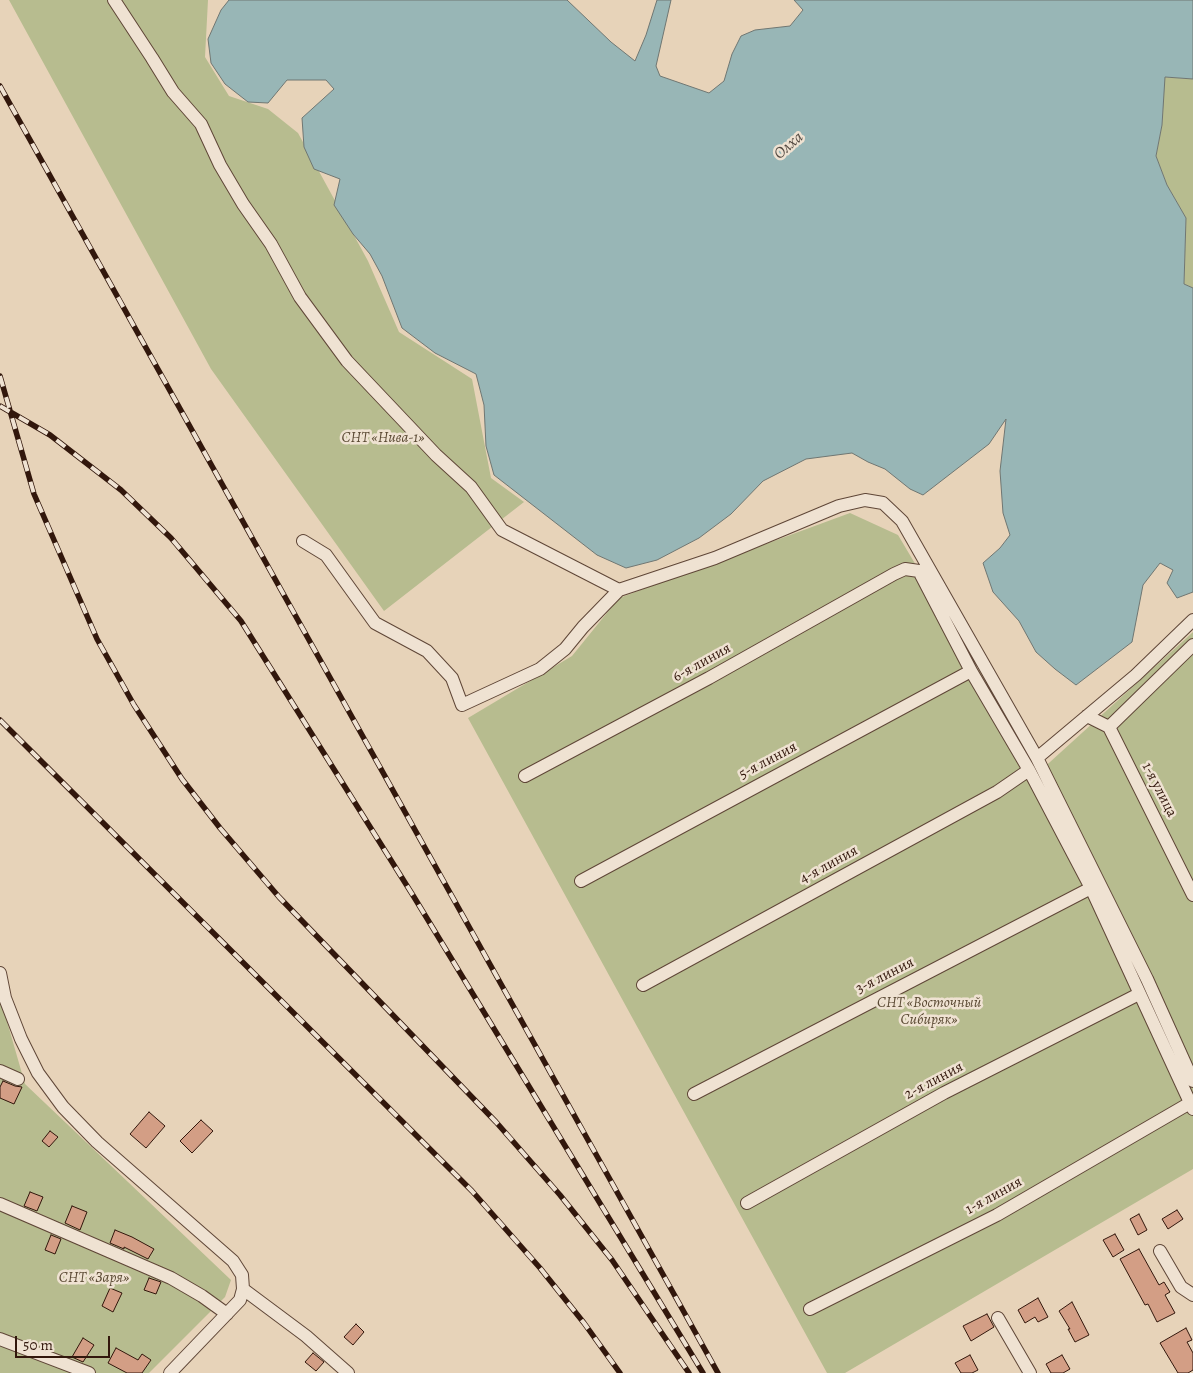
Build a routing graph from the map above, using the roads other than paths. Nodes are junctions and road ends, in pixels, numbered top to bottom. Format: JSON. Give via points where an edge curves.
{"nodes":[{"id":1,"x":114,"y":0,"type":"edge"},
{"id":2,"x":303,"y":541,"type":"dead end"},
{"id":3,"x":619,"y":590,"type":"junction"},
{"id":4,"x":1193,"y":620,"type":"edge"},
{"id":5,"x":1193,"y":645,"type":"edge"},
{"id":6,"x":971,"y":671,"type":"junction"},
{"id":7,"x":1087,"y":716,"type":"junction"},
{"id":8,"x":1109,"y":727,"type":"junction"},
{"id":9,"x":1037,"y":758,"type":"junction"},
{"id":10,"x":1029,"y":770,"type":"junction"},
{"id":11,"x":524,"y":776,"type":"dead end"},
{"id":12,"x":581,"y":881,"type":"dead end"},
{"id":13,"x":1091,"y":888,"type":"junction"},
{"id":14,"x":1193,"y":895,"type":"edge"},
{"id":15,"x":0,"y":973,"type":"edge"},
{"id":16,"x":643,"y":985,"type":"dead end"},
{"id":17,"x":1139,"y":994,"type":"junction"},
{"id":18,"x":0,"y":1071,"type":"edge"},
{"id":19,"x":18,"y":1079,"type":"dead end"},
{"id":20,"x":1193,"y":1081,"type":"edge"},
{"id":21,"x":694,"y":1094,"type":"dead end"},
{"id":22,"x":1192,"y":1106,"type":"edge"},
{"id":23,"x":747,"y":1203,"type":"dead end"},
{"id":24,"x":0,"y":1204,"type":"edge"},
{"id":25,"x":1160,"y":1251,"type":"dead end"},
{"id":26,"x":243,"y":1289,"type":"junction"},
{"id":27,"x":1193,"y":1294,"type":"edge"},
{"id":28,"x":810,"y":1309,"type":"dead end"},
{"id":29,"x":227,"y":1314,"type":"junction"},
{"id":30,"x":998,"y":1318,"type":"dead end"},
{"id":31,"x":0,"y":1339,"type":"edge"},
{"id":32,"x":89,"y":1373,"type":"edge"},
{"id":33,"x":170,"y":1373,"type":"edge"},
{"id":34,"x":348,"y":1373,"type":"edge"},
{"id":35,"x":1030,"y":1373,"type":"edge"}],
"edges":[{"from":1,"to":3,"type":"street","via":[[173,92],[201,124],[220,166],[271,244],[300,297],[347,361],[471,488],[502,530]]},
{"from":2,"to":3,"type":"street","via":[[326,555],[375,623],[427,651],[452,678],[462,705],[540,669],[565,649]]},
{"from":3,"to":9,"type":"street","via":[[715,558],[840,506],[865,500],[883,503],[907,529]]},
{"from":4,"to":7,"type":"street","via":[[1136,675]]},
{"from":5,"to":8,"type":"street"},
{"from":6,"to":10,"type":"street"},
{"from":6,"to":11,"type":"street","name":"6-я линия","via":[[919,571],[905,569],[710,678]]},
{"from":6,"to":12,"type":"street","name":"5-я линия"},
{"from":7,"to":8,"type":"street"},
{"from":7,"to":9,"type":"street"},
{"from":8,"to":14,"type":"street","name":"1-я улица"},
{"from":9,"to":20,"type":"street","via":[[1147,979]]},
{"from":10,"to":13,"type":"street"},
{"from":10,"to":16,"type":"street","name":"4-я линия","via":[[997,792]]},
{"from":13,"to":17,"type":"street"},
{"from":13,"to":21,"type":"street","name":"3-я линия"},
{"from":15,"to":26,"type":"street","via":[[5,998],[21,1040],[38,1073],[63,1107],[97,1142],[234,1261],[242,1275]]},
{"from":17,"to":22,"type":"street"},
{"from":17,"to":23,"type":"street","name":"2-я линия","via":[[944,1094]]},
{"from":18,"to":19,"type":"street"},
{"from":22,"to":28,"type":"street","name":"1-я линия","via":[[997,1214]]},
{"from":24,"to":29,"type":"street","via":[[171,1278]]},
{"from":25,"to":27,"type":"street","via":[[1180,1287]]},
{"from":26,"to":29,"type":"street","via":[[240,1300]]},
{"from":26,"to":34,"type":"street","via":[[306,1336]]},
{"from":29,"to":33,"type":"street"},
{"from":30,"to":35,"type":"street"},
{"from":31,"to":32,"type":"street"}]}
